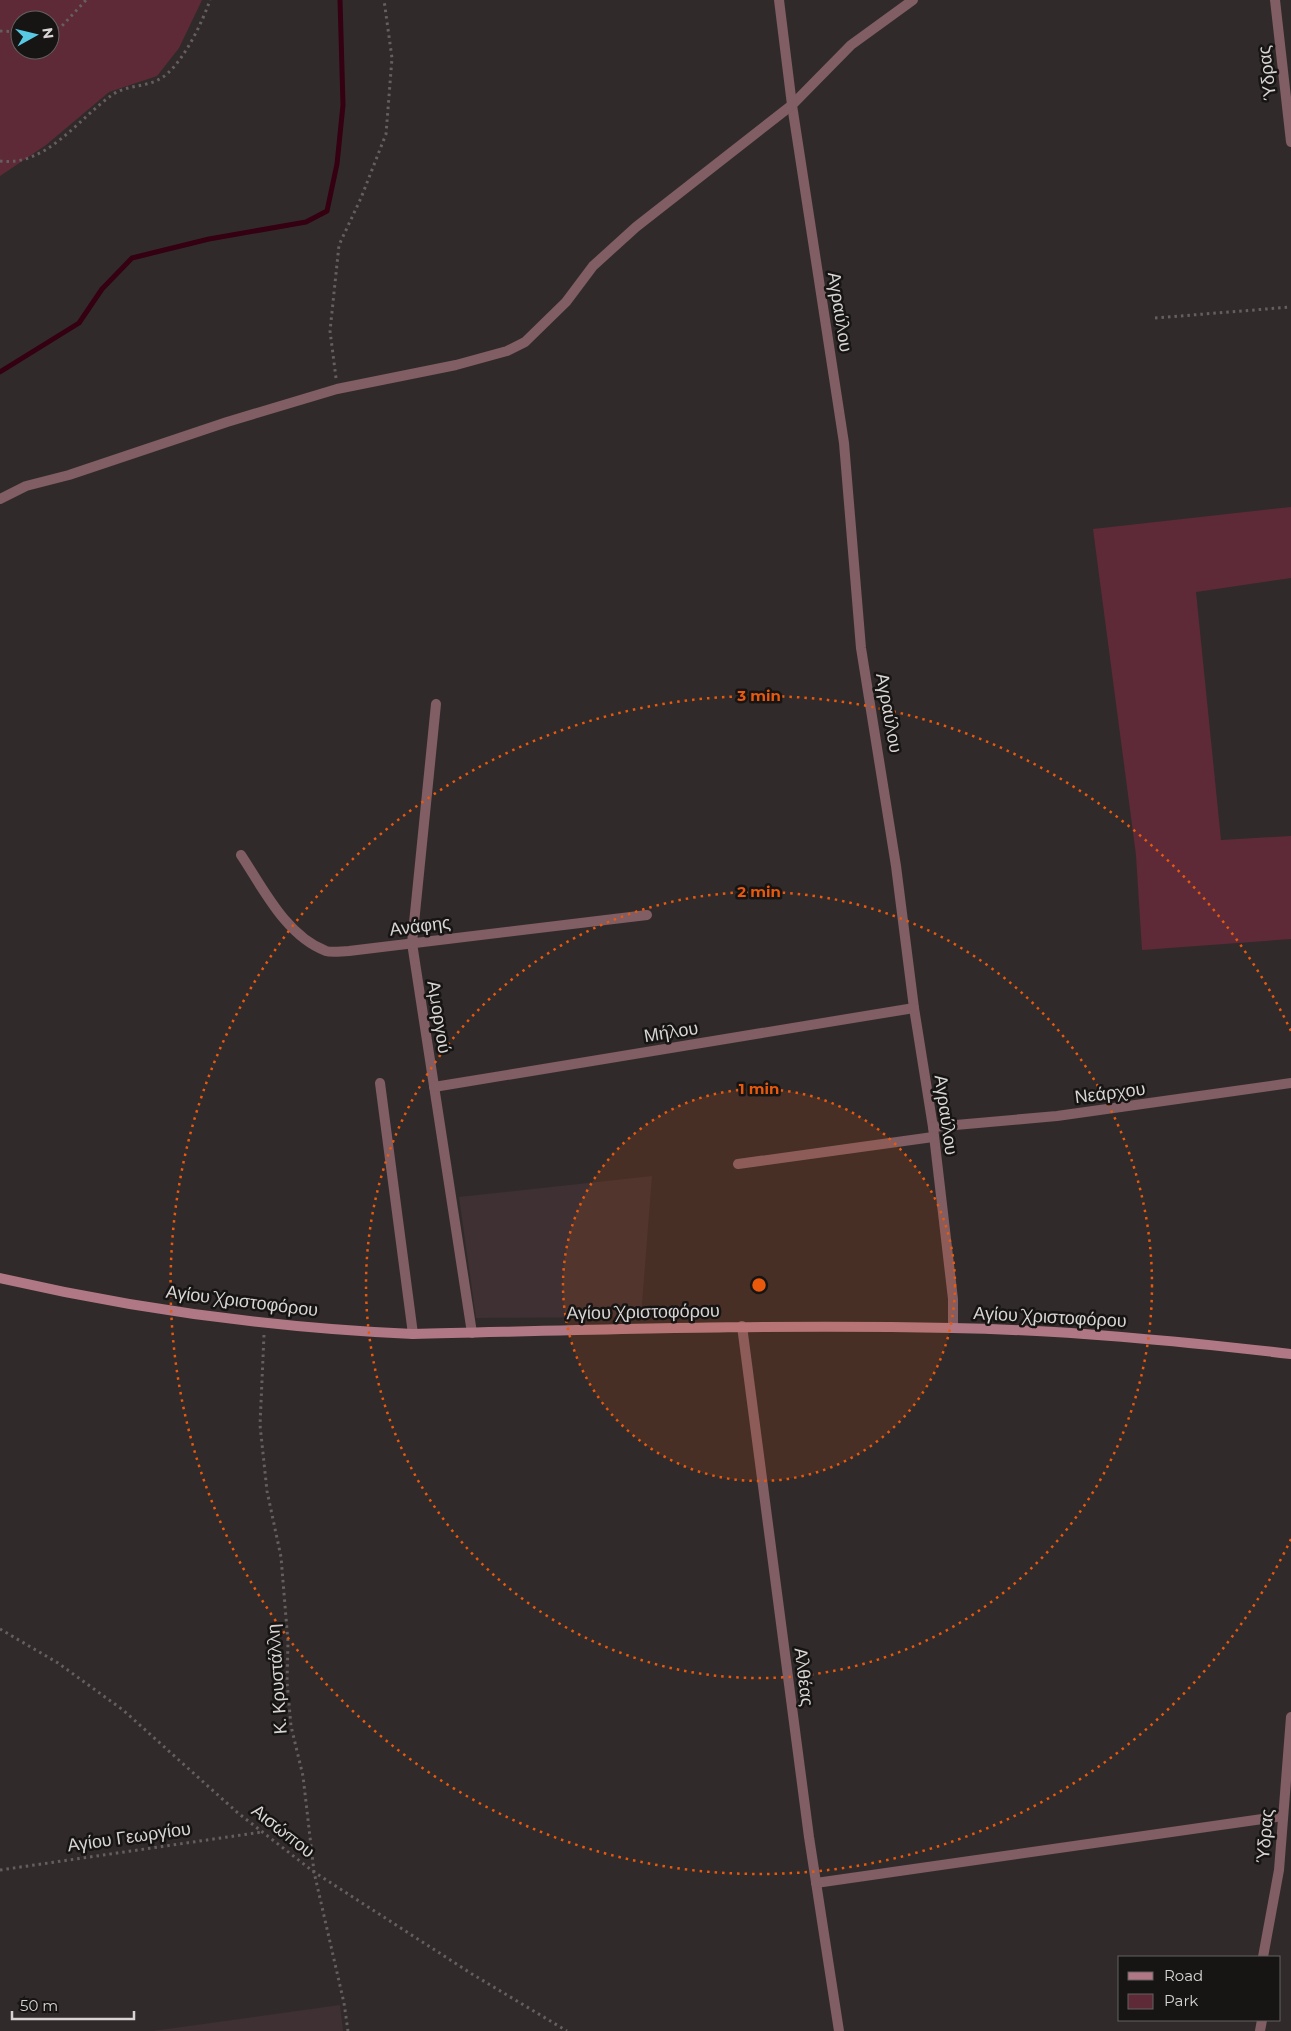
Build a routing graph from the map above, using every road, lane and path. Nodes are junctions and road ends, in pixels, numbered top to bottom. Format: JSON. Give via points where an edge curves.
{"nodes":[{"id":1,"x":86,"y":0,"type":"edge"},
{"id":2,"x":210,"y":0,"type":"edge"},
{"id":3,"x":384,"y":0,"type":"edge"},
{"id":4,"x":779,"y":0,"type":"edge"},
{"id":5,"x":914,"y":0,"type":"edge"},
{"id":6,"x":1275,"y":0,"type":"edge"},
{"id":7,"x":60,"y":28,"type":"edge"},
{"id":8,"x":792,"y":105,"type":"junction"},
{"id":9,"x":1291,"y":142,"type":"edge"},
{"id":10,"x":0,"y":161,"type":"edge"},
{"id":11,"x":1291,"y":307,"type":"edge"},
{"id":12,"x":1155,"y":318,"type":"dead end"},
{"id":13,"x":337,"y":389,"type":"junction"},
{"id":14,"x":0,"y":499,"type":"edge"},
{"id":15,"x":436,"y":704,"type":"dead end"},
{"id":16,"x":241,"y":855,"type":"dead end"},
{"id":17,"x":647,"y":915,"type":"dead end"},
{"id":18,"x":412,"y":943,"type":"junction"},
{"id":19,"x":914,"y":1008,"type":"junction"},
{"id":20,"x":380,"y":1083,"type":"dead end"},
{"id":21,"x":1291,"y":1083,"type":"edge"},
{"id":22,"x":434,"y":1087,"type":"junction"},
{"id":23,"x":933,"y":1132,"type":"junction"},
{"id":24,"x":738,"y":1164,"type":"dead end"},
{"id":25,"x":0,"y":1278,"type":"edge"},
{"id":26,"x":265,"y":1322,"type":"junction"},
{"id":27,"x":742,"y":1326,"type":"junction"},
{"id":28,"x":953,"y":1328,"type":"junction"},
{"id":29,"x":472,"y":1333,"type":"junction"},
{"id":30,"x":413,"y":1334,"type":"junction"},
{"id":31,"x":1291,"y":1354,"type":"edge"},
{"id":32,"x":0,"y":1629,"type":"edge"},
{"id":33,"x":1291,"y":1716,"type":"edge"},
{"id":34,"x":1284,"y":1816,"type":"junction"},
{"id":35,"x":262,"y":1832,"type":"junction"},
{"id":36,"x":0,"y":1870,"type":"edge"},
{"id":37,"x":314,"y":1872,"type":"junction"},
{"id":38,"x":816,"y":1883,"type":"junction"},
{"id":39,"x":1263,"y":1956,"type":"edge"},
{"id":40,"x":348,"y":2031,"type":"edge"},
{"id":41,"x":567,"y":2031,"type":"edge"},
{"id":42,"x":839,"y":2031,"type":"edge"}],
"edges":[{"from":1,"to":7,"type":"path"},
{"from":2,"to":10,"type":"path","via":[[203,21],[185,49],[170,71],[157,82],[113,94],[65,135],[28,159]]},
{"from":3,"to":13,"type":"path","via":[[392,58],[386,134],[339,245],[330,331]]},
{"from":4,"to":8,"type":"street","name":"Αγραύλου"},
{"from":5,"to":8,"type":"street","via":[[851,45]]},
{"from":6,"to":9,"type":"street","name":"Ύδρας"},
{"from":8,"to":13,"type":"street","via":[[636,227],[593,266],[566,302],[525,342],[508,351],[456,365]]},
{"from":8,"to":19,"type":"street","name":"Αγραύλου","via":[[844,443],[861,648],[895,856]]},
{"from":11,"to":12,"type":"path"},
{"from":13,"to":14,"type":"street","via":[[26,486]]},
{"from":15,"to":18,"type":"street","name":"Αμοργού"},
{"from":16,"to":18,"type":"street","name":"Ανάφης","via":[[287,923],[327,952]]},
{"from":17,"to":18,"type":"street","name":"Ανάφης"},
{"from":18,"to":22,"type":"street","name":"Αμοργού"},
{"from":19,"to":22,"type":"street","name":"Μήλου"},
{"from":19,"to":23,"type":"street","name":"Αγραύλου"},
{"from":20,"to":30,"type":"street"},
{"from":21,"to":23,"type":"street","name":"Νεάρχου"},
{"from":22,"to":29,"type":"street","name":"Αμοργού"},
{"from":23,"to":24,"type":"street","name":"Νεάρχου"},
{"from":23,"to":28,"type":"street","name":"Αγραύλου","via":[[953,1299]]},
{"from":25,"to":26,"type":"main road","name":"Αγίου Χριστοφόρου","via":[[84,1297]]},
{"from":26,"to":30,"type":"main road","name":"Αγίου Χριστοφόρου"},
{"from":26,"to":37,"type":"path","name":"Κ. Κρυστάλλη","via":[[260,1425],[267,1491],[281,1557],[291,1726],[302,1776]]},
{"from":27,"to":28,"type":"main road","name":"Αγίου Χριστοφόρου"},
{"from":27,"to":29,"type":"main road","name":"Αγίου Χριστοφόρου"},
{"from":27,"to":38,"type":"street","name":"Αλθέας"},
{"from":28,"to":31,"type":"main road","name":"Αγίου Χριστοφόρου","via":[[1169,1340]]},
{"from":29,"to":30,"type":"main road","name":"Αγίου Χριστοφόρου"},
{"from":32,"to":35,"type":"path","name":"Αισώπου","via":[[58,1663],[124,1710]]},
{"from":33,"to":34,"type":"street","name":"Ύδρας"},
{"from":34,"to":38,"type":"street"},
{"from":34,"to":39,"type":"street","name":"Ύδρας","via":[[1279,1870]]},
{"from":35,"to":36,"type":"path","name":"Αγίου Γεωργίου"},
{"from":35,"to":37,"type":"path","name":"Αισώπου"},
{"from":37,"to":40,"type":"path","name":"Κ. Κρυστάλλη"},
{"from":37,"to":41,"type":"path","name":"Αισώπου"},
{"from":38,"to":42,"type":"street","name":"Αλθέας"}]}
